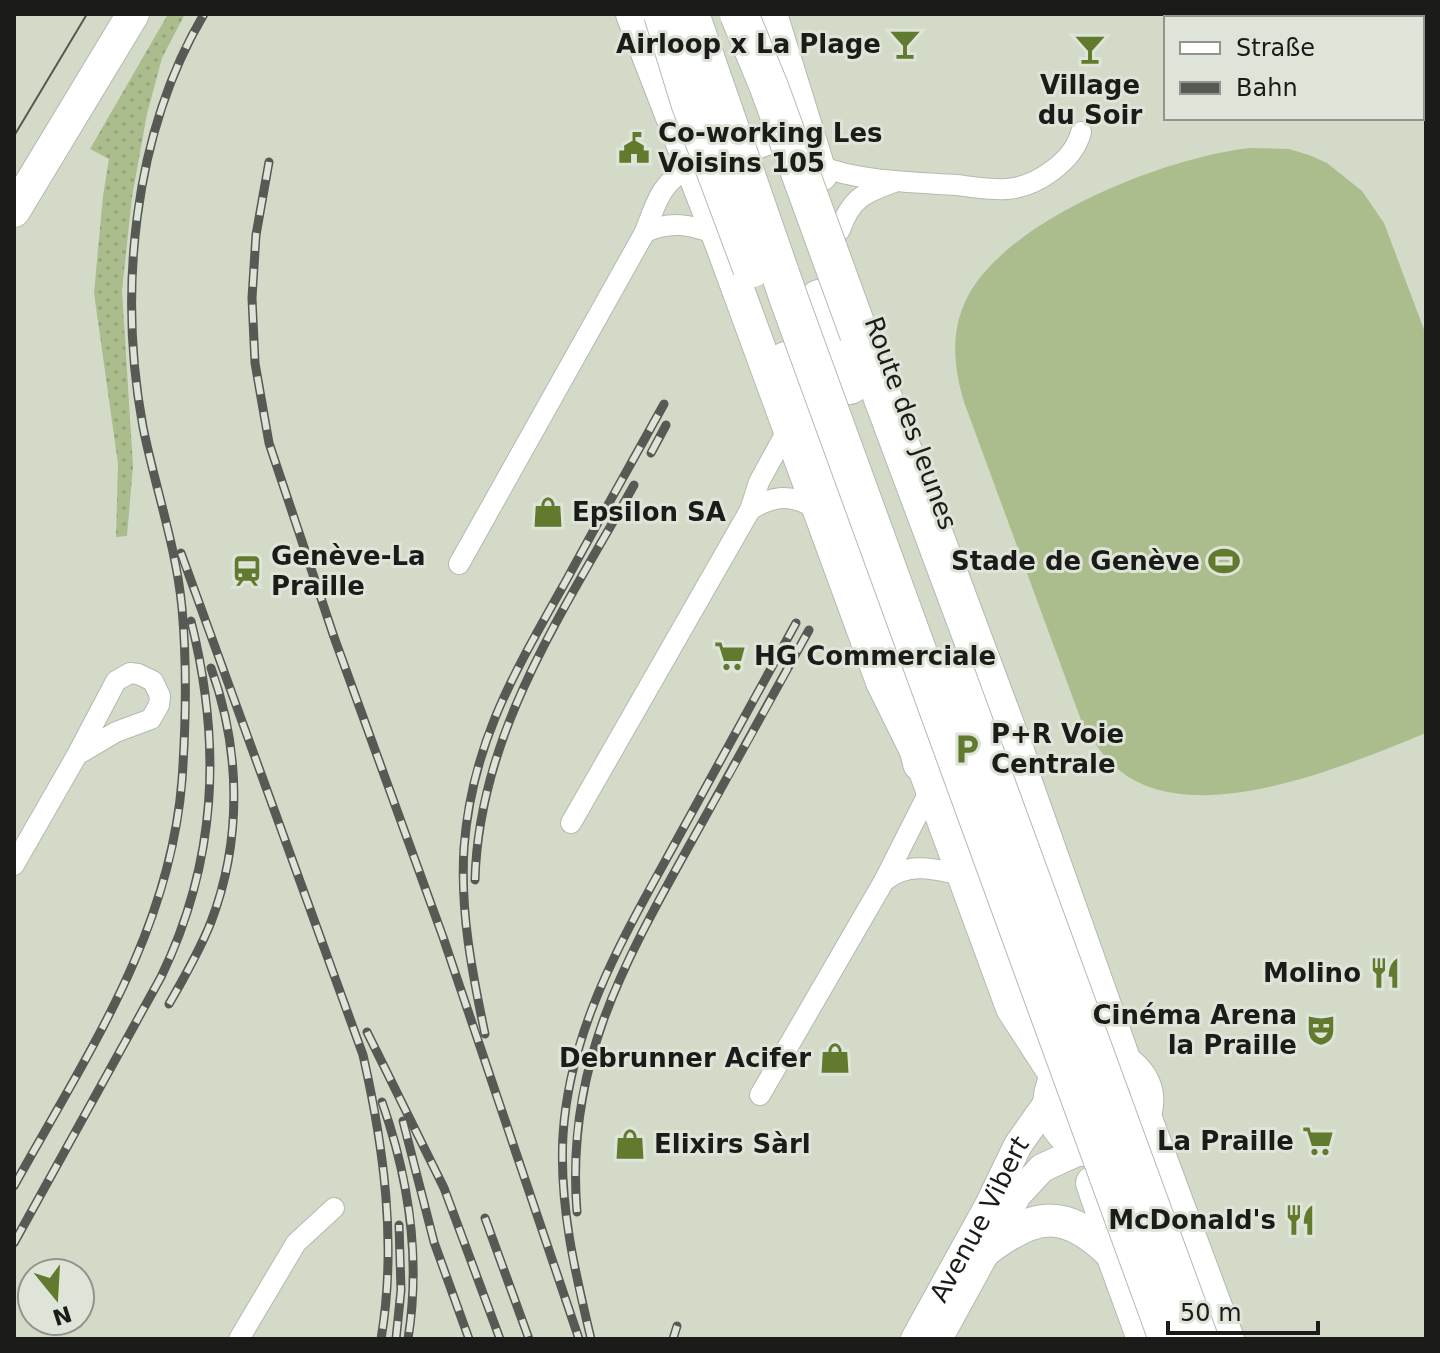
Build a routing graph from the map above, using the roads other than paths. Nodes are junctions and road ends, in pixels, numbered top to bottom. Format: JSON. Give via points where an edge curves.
{"nodes":[{"id":1,"x":133,"y":14,"type":"edge"},
{"id":2,"x":632,"y":14,"type":"edge"},
{"id":3,"x":663,"y":14,"type":"edge"},
{"id":4,"x":690,"y":14,"type":"edge"},
{"id":5,"x":710,"y":14,"type":"edge"},
{"id":6,"x":739,"y":14,"type":"edge"},
{"id":7,"x":771,"y":14,"type":"edge"},
{"id":8,"x":803,"y":125,"type":"junction"},
{"id":9,"x":1081,"y":132,"type":"dead end"},
{"id":10,"x":817,"y":165,"type":"junction"},
{"id":11,"x":691,"y":168,"type":"junction"},
{"id":12,"x":897,"y":181,"type":"junction"},
{"id":13,"x":14,"y":211,"type":"edge"},
{"id":14,"x":840,"y":230,"type":"junction"},
{"id":15,"x":645,"y":232,"type":"junction"},
{"id":16,"x":717,"y":234,"type":"junction"},
{"id":17,"x":788,"y":429,"type":"junction"},
{"id":18,"x":750,"y":510,"type":"junction"},
{"id":19,"x":818,"y":510,"type":"junction"},
{"id":20,"x":459,"y":564,"type":"dead end"},
{"id":21,"x":77,"y":755,"type":"dead end"},
{"id":22,"x":1021,"y":768,"type":"junction"},
{"id":23,"x":926,"y":776,"type":"junction"},
{"id":24,"x":571,"y":823,"type":"dead end"},
{"id":25,"x":14,"y":865,"type":"edge"},
{"id":26,"x":962,"y":875,"type":"junction"},
{"id":27,"x":884,"y":881,"type":"junction"},
{"id":28,"x":1124,"y":1059,"type":"junction"},
{"id":29,"x":1053,"y":1089,"type":"junction"},
{"id":30,"x":760,"y":1095,"type":"dead end"},
{"id":31,"x":1145,"y":1116,"type":"junction"},
{"id":32,"x":1081,"y":1150,"type":"junction"},
{"id":33,"x":334,"y":1208,"type":"dead end"},
{"id":34,"x":986,"y":1250,"type":"junction"},
{"id":35,"x":1112,"y":1254,"type":"junction"},
{"id":36,"x":239,"y":1339,"type":"edge"},
{"id":37,"x":915,"y":1339,"type":"edge"},
{"id":38,"x":938,"y":1339,"type":"edge"},
{"id":39,"x":1143,"y":1339,"type":"edge"},
{"id":40,"x":1168,"y":1339,"type":"edge"},
{"id":41,"x":1199,"y":1339,"type":"edge"},
{"id":42,"x":1228,"y":1339,"type":"edge"}],
"edges":[{"from":1,"to":13,"type":"main road"},
{"from":2,"to":11,"type":"main road"},
{"from":3,"to":23,"type":"highway","bridge":true,"via":[[690,102],[900,675]]},
{"from":4,"to":40,"type":"highway","bridge":true},
{"from":5,"to":41,"type":"highway","bridge":true},
{"from":6,"to":22,"type":"highway","bridge":true},
{"from":7,"to":8,"type":"main road","name":"Route des Jeunes"},
{"from":8,"to":10,"type":"main road","name":"Route des Jeunes"},
{"from":8,"to":11,"type":"main road"},
{"from":9,"to":12,"type":"street","via":[[1078,144],[1050,172],[1019,186]]},
{"from":10,"to":12,"type":"street"},
{"from":10,"to":14,"type":"main road","name":"Route des Jeunes"},
{"from":11,"to":15,"type":"street","via":[[664,186]]},
{"from":11,"to":16,"type":"main road"},
{"from":12,"to":14,"type":"street","via":[[860,197]]},
{"from":14,"to":22,"type":"main road","name":"Route des Jeunes","via":[[996,657]]},
{"from":15,"to":16,"type":"street","via":[[679,223]]},
{"from":15,"to":20,"type":"street"},
{"from":16,"to":17,"type":"main road"},
{"from":17,"to":18,"type":"street"},
{"from":17,"to":19,"type":"main road"},
{"from":18,"to":19,"type":"street","via":[[785,496]]},
{"from":18,"to":24,"type":"street"},
{"from":19,"to":23,"type":"main road","via":[[882,682]]},
{"from":21,"to":25,"type":"street"},
{"from":22,"to":28,"type":"main road","name":"Route des Jeunes"},
{"from":23,"to":26,"type":"main road"},
{"from":23,"to":27,"type":"street"},
{"from":26,"to":27,"type":"street","via":[[921,867],[893,873]]},
{"from":26,"to":29,"type":"main road","via":[[1012,1008]]},
{"from":27,"to":30,"type":"street"},
{"from":28,"to":29,"type":"main road","via":[[1099,1052],[1074,1058]]},
{"from":28,"to":31,"type":"main road","via":[[1145,1086]]},
{"from":29,"to":32,"type":"main road","via":[[1057,1126]]},
{"from":29,"to":37,"type":"main road","name":"Avenue Vibert"},
{"from":31,"to":32,"type":"main road","via":[[1117,1146]]},
{"from":31,"to":42,"type":"main road"},
{"from":32,"to":34,"type":"main road","name":"Avenue Vibert","via":[[1029,1179]]},
{"from":32,"to":35,"type":"main road"},
{"from":33,"to":36,"type":"street","via":[[296,1243]]},
{"from":34,"to":35,"type":"main road","via":[[1010,1232],[1044,1221],[1078,1226]]},
{"from":34,"to":38,"type":"main road","name":"Avenue Vibert"},
{"from":35,"to":39,"type":"main road"}]}
